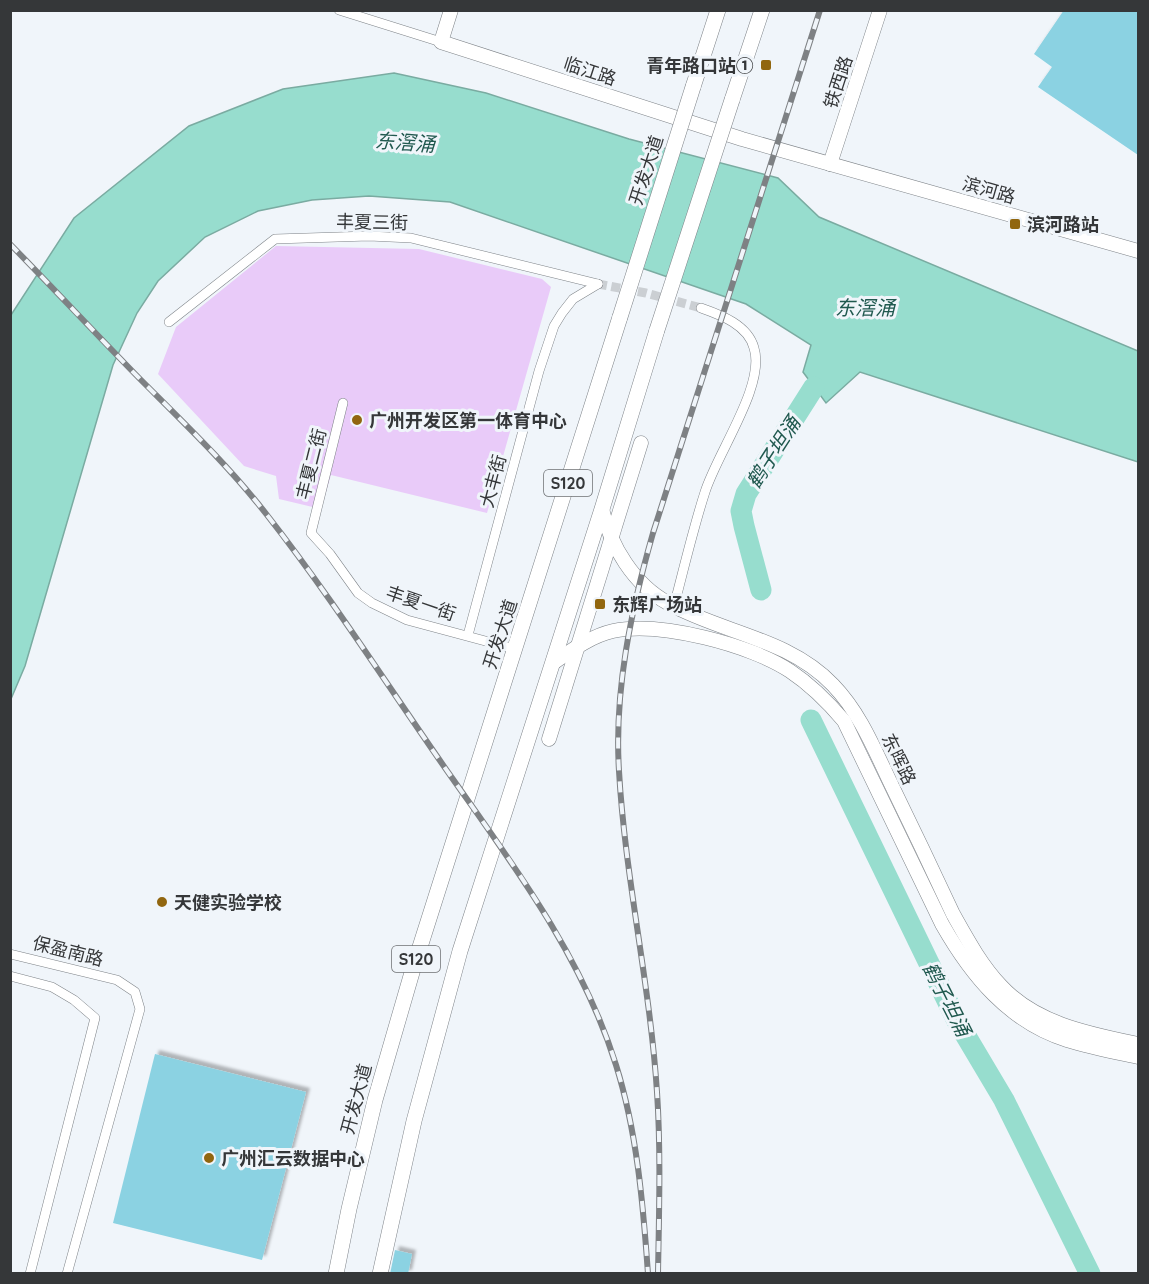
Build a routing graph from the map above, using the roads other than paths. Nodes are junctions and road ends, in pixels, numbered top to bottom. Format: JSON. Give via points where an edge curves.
{"nodes":[{"id":1,"x":339,"y":10,"type":"edge"},
{"id":2,"x":451,"y":10,"type":"edge"},
{"id":3,"x":718,"y":10,"type":"edge"},
{"id":4,"x":762,"y":10,"type":"edge"},
{"id":5,"x":880,"y":10,"type":"edge"},
{"id":6,"x":441,"y":42,"type":"junction"},
{"id":7,"x":830,"y":164,"type":"junction"},
{"id":8,"x":1138,"y":251,"type":"edge"},
{"id":9,"x":598,"y":284,"type":"joint"},
{"id":10,"x":702,"y":308,"type":"tunnel mouth"},
{"id":11,"x":169,"y":322,"type":"dead end"},
{"id":12,"x":344,"y":403,"type":"dead end"},
{"id":13,"x":641,"y":443,"type":"dead end"},
{"id":14,"x":602,"y":509,"type":"junction"},
{"id":15,"x":311,"y":533,"type":"joint"},
{"id":16,"x":611,"y":537,"type":"junction"},
{"id":17,"x":674,"y":606,"type":"junction"},
{"id":18,"x":468,"y":635,"type":"junction"},
{"id":19,"x":579,"y":645,"type":"junction"},
{"id":20,"x":515,"y":649,"type":"junction"},
{"id":21,"x":553,"y":663,"type":"junction"},
{"id":22,"x":549,"y":739,"type":"dead end"},
{"id":23,"x":10,"y":954,"type":"edge"},
{"id":24,"x":10,"y":976,"type":"edge"},
{"id":25,"x":1138,"y":1044,"type":"edge"},
{"id":26,"x":1138,"y":1056,"type":"edge"},
{"id":27,"x":30,"y":1274,"type":"edge"},
{"id":28,"x":67,"y":1274,"type":"edge"},
{"id":29,"x":336,"y":1274,"type":"edge"},
{"id":30,"x":380,"y":1274,"type":"edge"}],
"edges":[{"from":1,"to":6,"type":"street","name":"临江路"},
{"from":2,"to":6,"type":"street"},
{"from":3,"to":20,"type":"main road","name":"开发大道","number":"S120","bridge":true},
{"from":4,"to":14,"type":"main road","number":"S120","bridge":true},
{"from":5,"to":7,"type":"street","name":"铁西路"},
{"from":6,"to":7,"type":"street","name":"临江路"},
{"from":7,"to":8,"type":"street","name":"滨河路"},
{"from":9,"to":11,"type":"street","name":"丰夏三街","via":[[411,238],[275,239]]},
{"from":9,"to":18,"type":"street","name":"大丰街","via":[[573,299],[551,334]]},
{"from":10,"to":17,"type":"street","via":[[720,315],[749,337],[757,363],[746,401],[705,491]]},
{"from":12,"to":15,"type":"street","name":"丰夏二街"},
{"from":13,"to":16,"type":"street"},
{"from":14,"to":16,"type":"street","name":"东晖路"},
{"from":14,"to":21,"type":"main road","number":"S120"},
{"from":15,"to":18,"type":"street","name":"丰夏一街","via":[[358,593],[372,603],[407,620]]},
{"from":16,"to":17,"type":"street","name":"东晖路","via":[[639,581]]},
{"from":16,"to":19,"type":"street"},
{"from":17,"to":25,"type":"street","name":"东晖路","via":[[770,643],[818,670],[855,710],[953,914],[970,945],[1001,986],[1030,1010],[1050,1020]]},
{"from":18,"to":20,"type":"street","name":"丰夏一街"},
{"from":19,"to":21,"type":"street","name":"东晖路"},
{"from":19,"to":22,"type":"street"},
{"from":19,"to":26,"type":"street","name":"东晖路","via":[[612,632],[658,630],[709,639],[790,671],[844,721],[942,924],[983,984],[1010,1010],[1048,1033]]},
{"from":20,"to":29,"type":"main road","name":"开发大道","number":"S120","via":[[375,1100]]},
{"from":21,"to":30,"type":"main road","number":"S120","via":[[460,951],[414,1121]]},
{"from":23,"to":28,"type":"street","name":"保盈南路","via":[[117,980],[135,992],[140,1009]]},
{"from":24,"to":27,"type":"street","via":[[52,987],[95,1018]]}]}
